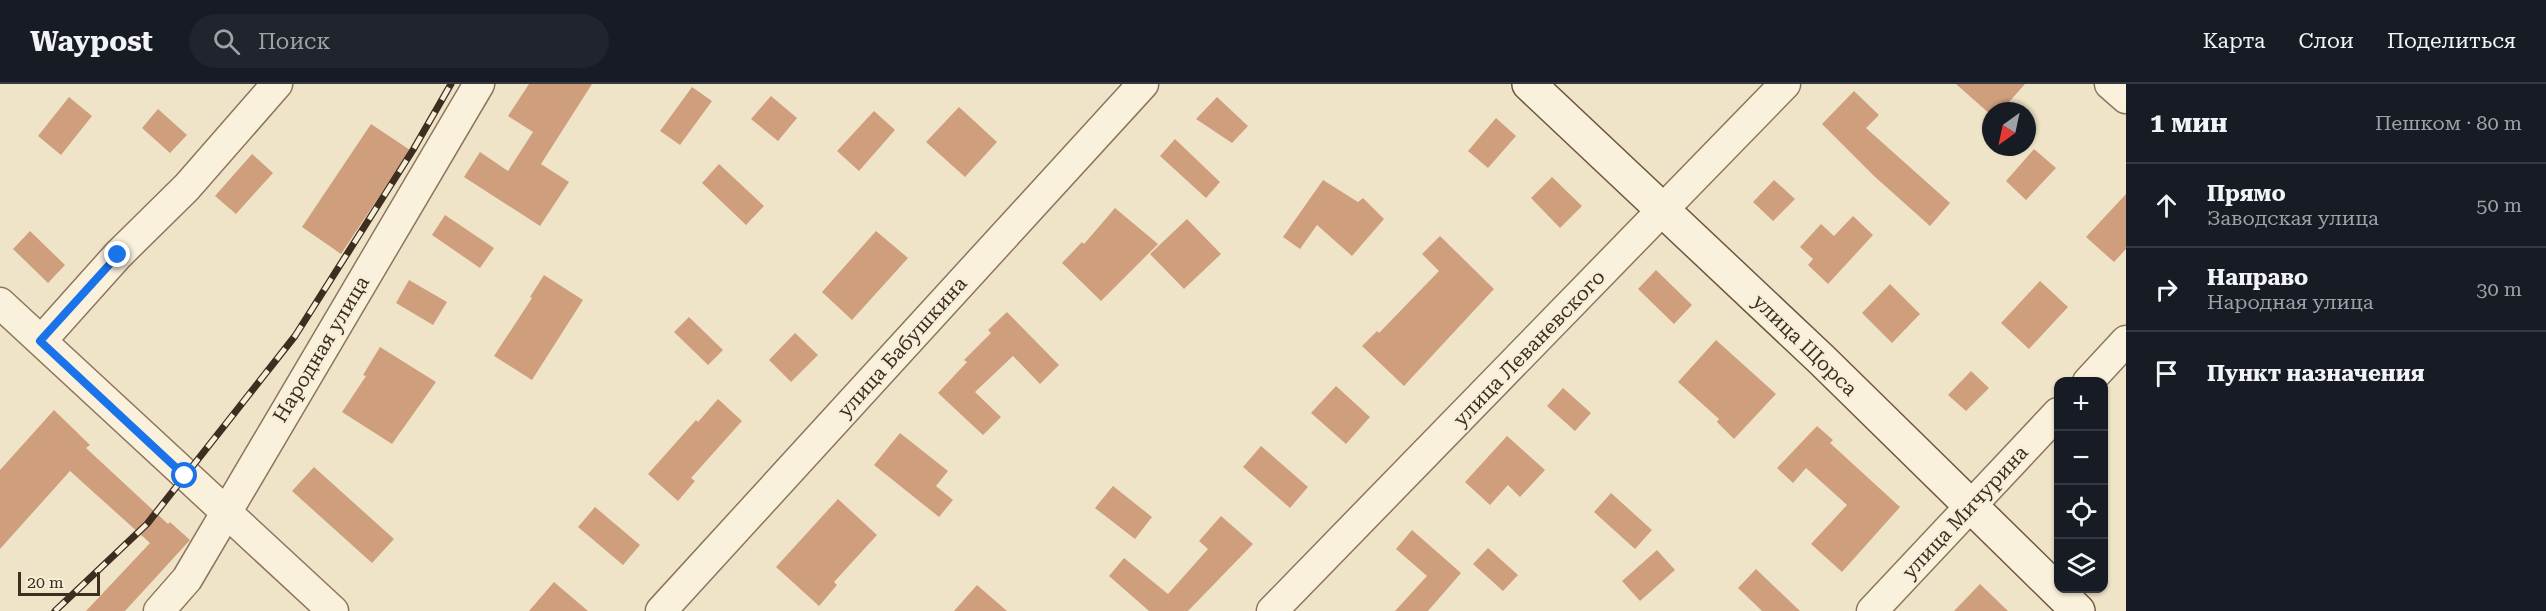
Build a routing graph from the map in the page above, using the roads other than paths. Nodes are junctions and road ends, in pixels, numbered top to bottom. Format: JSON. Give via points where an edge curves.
{"nodes":[{"id":1,"x":277,"y":84,"type":"edge"},
{"id":2,"x":479,"y":84,"type":"edge"},
{"id":3,"x":1143,"y":84,"type":"edge"},
{"id":4,"x":1529,"y":84,"type":"edge"},
{"id":5,"x":1785,"y":84,"type":"edge"},
{"id":6,"x":2110,"y":84,"type":"edge"},
{"id":7,"x":2126,"y":98,"type":"edge"},
{"id":8,"x":1662,"y":210,"type":"junction"},
{"id":9,"x":0,"y":303,"type":"edge"},
{"id":10,"x":40,"y":341,"type":"junction"},
{"id":11,"x":2126,"y":341,"type":"edge"},
{"id":12,"x":2092,"y":377,"type":"edge"},
{"id":13,"x":2054,"y":417,"type":"edge"},
{"id":14,"x":1971,"y":506,"type":"junction"},
{"id":15,"x":225,"y":512,"type":"junction"},
{"id":16,"x":159,"y":611,"type":"edge"},
{"id":17,"x":333,"y":611,"type":"edge"},
{"id":18,"x":661,"y":611,"type":"edge"},
{"id":19,"x":1272,"y":611,"type":"edge"},
{"id":20,"x":1872,"y":611,"type":"edge"},
{"id":21,"x":2078,"y":611,"type":"edge"}],
"edges":[{"from":1,"to":10,"type":"street","via":[[187,187]]},
{"from":2,"to":15,"type":"street","name":"Народная улица"},
{"from":3,"to":18,"type":"street","name":"улица Бабушкина"},
{"from":4,"to":8,"type":"main road","name":"улица Щорса"},
{"from":5,"to":8,"type":"street","name":"улица Леваневского"},
{"from":6,"to":7,"type":"street"},
{"from":8,"to":14,"type":"main road","name":"улица Щорса"},
{"from":8,"to":19,"type":"street","name":"улица Леваневского"},
{"from":9,"to":10,"type":"street"},
{"from":10,"to":15,"type":"street"},
{"from":11,"to":12,"type":"street"},
{"from":13,"to":14,"type":"street","name":"улица Мичурина"},
{"from":14,"to":20,"type":"street","name":"улица Мичурина"},
{"from":14,"to":21,"type":"main road","name":"улица Щорса"},
{"from":15,"to":16,"type":"street","name":"Народная улица","via":[[187,579]]},
{"from":15,"to":17,"type":"street"}]}
